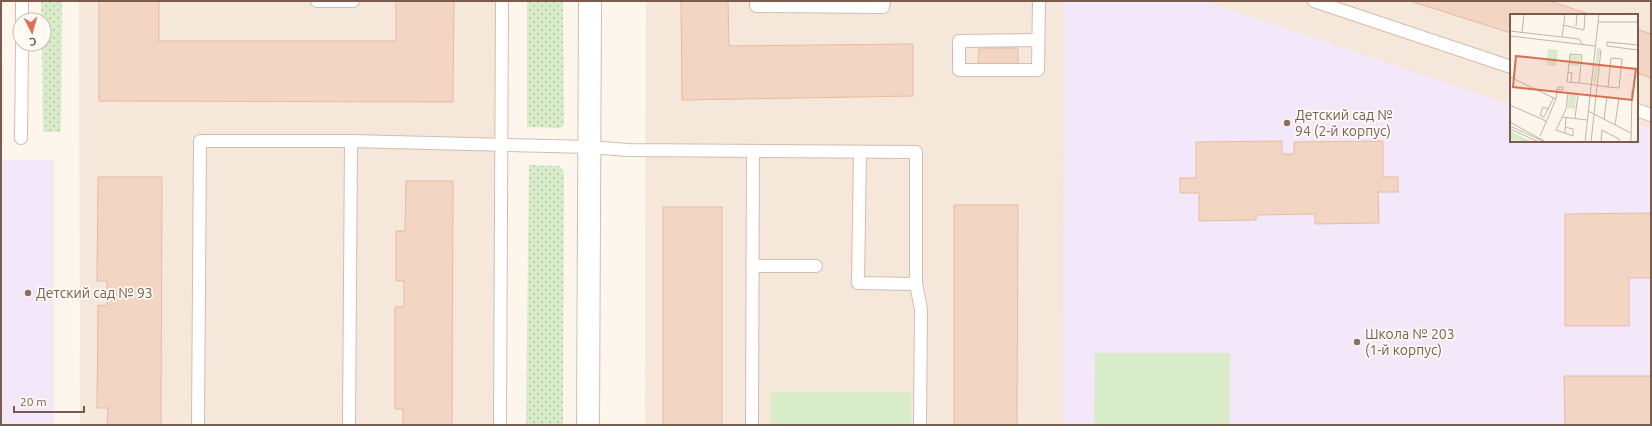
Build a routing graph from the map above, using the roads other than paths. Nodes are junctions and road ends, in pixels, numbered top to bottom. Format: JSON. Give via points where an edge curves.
{"nodes":[{"id":1,"x":22,"y":1,"type":"edge"},
{"id":2,"x":317,"y":1,"type":"edge"},
{"id":3,"x":353,"y":1,"type":"edge"},
{"id":4,"x":502,"y":1,"type":"edge"},
{"id":5,"x":590,"y":1,"type":"edge"},
{"id":6,"x":756,"y":1,"type":"edge"},
{"id":7,"x":884,"y":1,"type":"edge"},
{"id":8,"x":1039,"y":1,"type":"edge"},
{"id":9,"x":1314,"y":1,"type":"edge"},
{"id":10,"x":22,"y":12,"type":"edge"},
{"id":11,"x":1038,"y":40,"type":"junction"},
{"id":12,"x":22,"y":52,"type":"edge"},
{"id":13,"x":1510,"y":68,"type":"edge"},
{"id":14,"x":1638,"y":110,"type":"edge"},
{"id":15,"x":1651,"y":115,"type":"edge"},
{"id":16,"x":22,"y":138,"type":"dead end"},
{"id":17,"x":351,"y":141,"type":"junction"},
{"id":18,"x":500,"y":145,"type":"junction"},
{"id":19,"x":589,"y":147,"type":"junction"},
{"id":20,"x":753,"y":151,"type":"junction"},
{"id":21,"x":860,"y":152,"type":"junction"},
{"id":22,"x":753,"y":266,"type":"junction"},
{"id":23,"x":816,"y":266,"type":"dead end"},
{"id":24,"x":916,"y":284,"type":"junction"},
{"id":25,"x":198,"y":425,"type":"edge"},
{"id":26,"x":349,"y":425,"type":"edge"},
{"id":27,"x":500,"y":425,"type":"edge"},
{"id":28,"x":588,"y":425,"type":"edge"},
{"id":29,"x":752,"y":425,"type":"edge"},
{"id":30,"x":920,"y":425,"type":"edge"}],
"edges":[{"from":1,"to":10,"type":"lane"},
{"from":2,"to":3,"type":"lane"},
{"from":4,"to":18,"type":"lane"},
{"from":5,"to":19,"type":"street"},
{"from":6,"to":7,"type":"lane","via":[[756,6],[868,7],[884,7]]},
{"from":8,"to":11,"type":"lane"},
{"from":9,"to":13,"type":"lane"},
{"from":11,"to":11,"type":"lane","via":[[959,40],[959,70],[1038,70]]},
{"from":12,"to":16,"type":"lane"},
{"from":14,"to":15,"type":"lane"},
{"from":17,"to":18,"type":"lane"},
{"from":17,"to":25,"type":"lane","via":[[200,141]]},
{"from":17,"to":26,"type":"lane"},
{"from":18,"to":19,"type":"lane"},
{"from":18,"to":27,"type":"lane"},
{"from":19,"to":20,"type":"lane","via":[[628,150]]},
{"from":19,"to":28,"type":"street"},
{"from":20,"to":21,"type":"lane"},
{"from":20,"to":22,"type":"lane"},
{"from":21,"to":24,"type":"lane","via":[[916,152]]},
{"from":21,"to":24,"type":"lane","via":[[858,283]]},
{"from":22,"to":23,"type":"lane"},
{"from":22,"to":29,"type":"lane"},
{"from":24,"to":30,"type":"lane","via":[[921,309]]}]}
